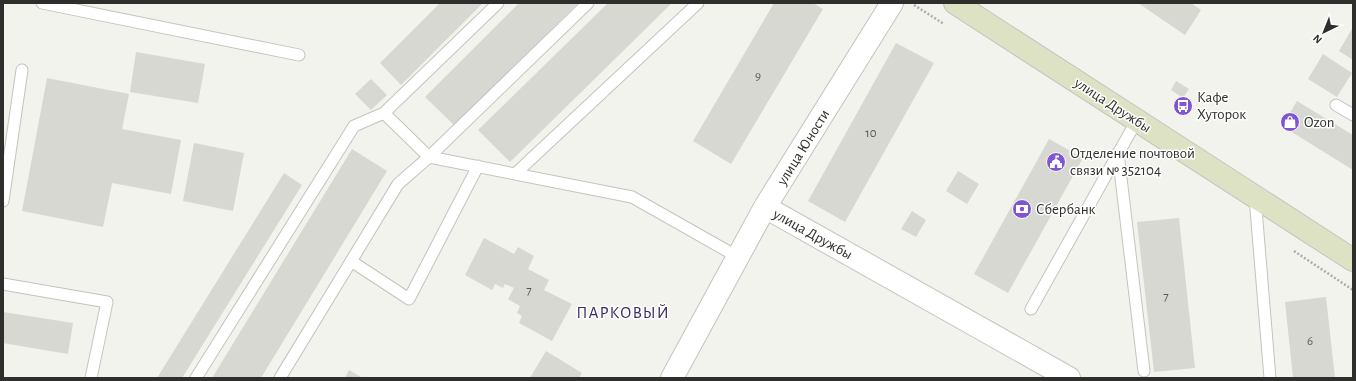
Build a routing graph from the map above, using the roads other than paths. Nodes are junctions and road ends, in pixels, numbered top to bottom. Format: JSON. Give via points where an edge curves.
{"nodes":[{"id":1,"x":42,"y":3,"type":"edge"},
{"id":2,"x":498,"y":3,"type":"edge"},
{"id":3,"x":588,"y":3,"type":"edge"},
{"id":4,"x":698,"y":3,"type":"edge"},
{"id":5,"x":892,"y":3,"type":"edge"},
{"id":6,"x":955,"y":3,"type":"edge"},
{"id":7,"x":299,"y":55,"type":"dead end"},
{"id":8,"x":22,"y":70,"type":"dead end"},
{"id":9,"x":1336,"y":105,"type":"dead end"},
{"id":10,"x":384,"y":113,"type":"junction"},
{"id":11,"x":1353,"y":115,"type":"edge"},
{"id":12,"x":1136,"y":120,"type":"junction"},
{"id":13,"x":1118,"y":153,"type":"junction"},
{"id":14,"x":429,"y":157,"type":"junction"},
{"id":15,"x":478,"y":166,"type":"junction"},
{"id":16,"x":515,"y":174,"type":"junction"},
{"id":17,"x":1254,"y":196,"type":"junction"},
{"id":18,"x":3,"y":200,"type":"edge"},
{"id":19,"x":765,"y":207,"type":"junction"},
{"id":20,"x":738,"y":257,"type":"junction"},
{"id":21,"x":1353,"y":260,"type":"edge"},
{"id":22,"x":351,"y":261,"type":"junction"},
{"id":23,"x":3,"y":284,"type":"edge"},
{"id":24,"x":1030,"y":309,"type":"dead end"},
{"id":25,"x":1144,"y":371,"type":"dead end"},
{"id":26,"x":91,"y":378,"type":"edge"},
{"id":27,"x":196,"y":378,"type":"edge"},
{"id":28,"x":280,"y":378,"type":"edge"},
{"id":29,"x":672,"y":378,"type":"edge"},
{"id":30,"x":1069,"y":378,"type":"edge"},
{"id":31,"x":1270,"y":378,"type":"edge"}],
"edges":[{"from":1,"to":7,"type":"lane"},
{"from":2,"to":10,"type":"lane"},
{"from":3,"to":14,"type":"lane"},
{"from":4,"to":16,"type":"lane"},
{"from":5,"to":19,"type":"street","name":"улица Юности"},
{"from":6,"to":12,"type":"main road","name":"улица Дружбы"},
{"from":8,"to":18,"type":"lane"},
{"from":9,"to":11,"type":"lane"},
{"from":10,"to":14,"type":"lane"},
{"from":10,"to":27,"type":"lane","via":[[354,126]]},
{"from":12,"to":13,"type":"lane"},
{"from":12,"to":17,"type":"main road","name":"улица Дружбы"},
{"from":13,"to":24,"type":"lane"},
{"from":13,"to":25,"type":"lane"},
{"from":14,"to":15,"type":"lane"},
{"from":14,"to":22,"type":"lane","via":[[398,184]]},
{"from":15,"to":16,"type":"lane"},
{"from":15,"to":22,"type":"lane","via":[[409,299]]},
{"from":16,"to":20,"type":"lane","via":[[632,197]]},
{"from":17,"to":21,"type":"main road","name":"улица Дружбы"},
{"from":17,"to":31,"type":"lane"},
{"from":19,"to":20,"type":"street","name":"улица Юности"},
{"from":19,"to":30,"type":"street","name":"улица Дружбы"},
{"from":20,"to":29,"type":"street","name":"улица Юности"},
{"from":22,"to":28,"type":"lane"},
{"from":23,"to":26,"type":"lane","via":[[107,302]]}]}
